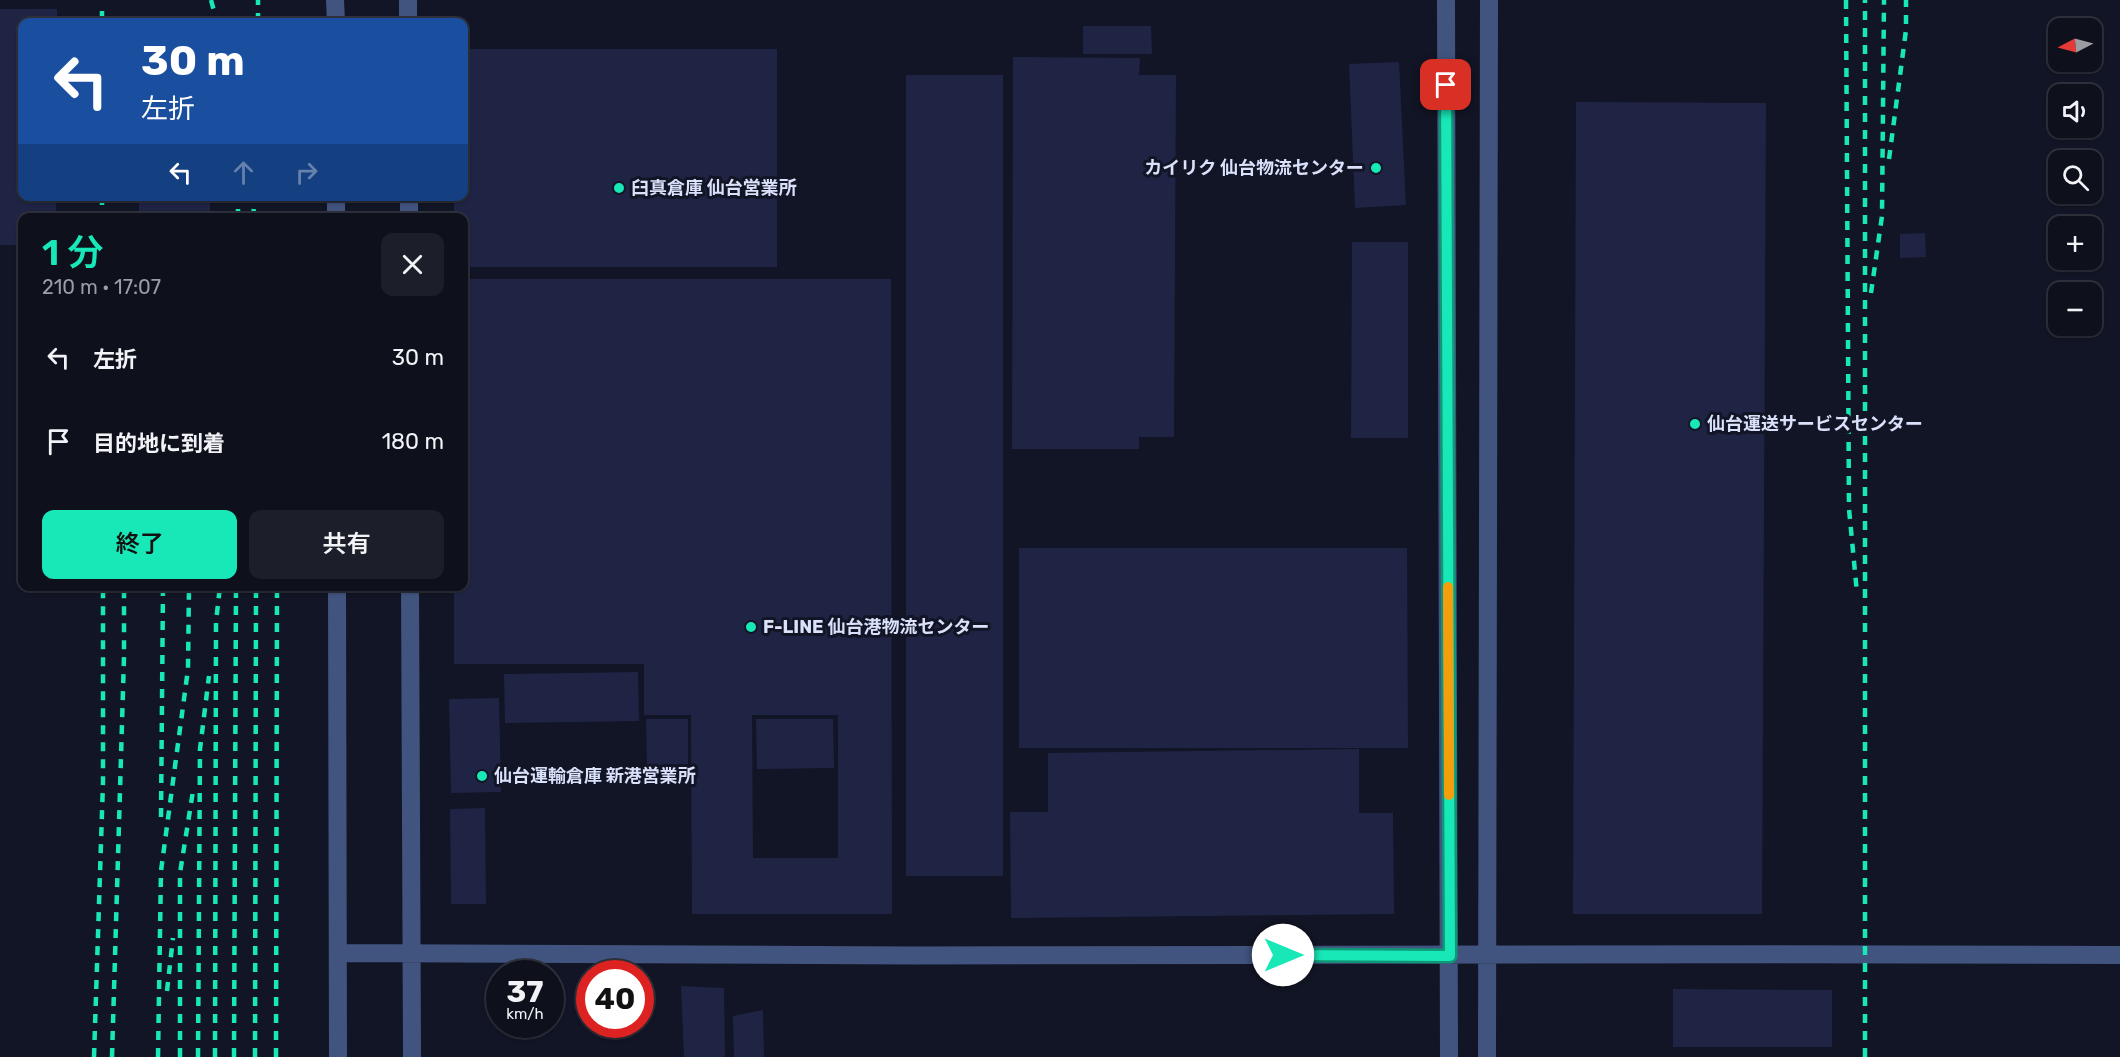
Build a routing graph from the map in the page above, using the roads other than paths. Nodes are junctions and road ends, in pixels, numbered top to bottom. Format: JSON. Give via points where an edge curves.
{"nodes":[{"id":1,"x":335,"y":0,"type":"edge"},
{"id":2,"x":408,"y":0,"type":"edge"},
{"id":3,"x":1446,"y":0,"type":"edge"},
{"id":4,"x":1489,"y":0,"type":"edge"},
{"id":5,"x":336,"y":18,"type":"edge"},
{"id":6,"x":408,"y":18,"type":"edge"},
{"id":7,"x":337,"y":591,"type":"edge"},
{"id":8,"x":410,"y":591,"type":"edge"},
{"id":9,"x":338,"y":953,"type":"junction"},
{"id":10,"x":411,"y":954,"type":"junction"},
{"id":11,"x":1487,"y":955,"type":"junction"},
{"id":12,"x":2120,"y":955,"type":"edge"},
{"id":13,"x":1450,"y":956,"type":"junction"},
{"id":14,"x":338,"y":1057,"type":"edge"},
{"id":15,"x":412,"y":1057,"type":"edge"},
{"id":16,"x":1449,"y":1057,"type":"edge"},
{"id":17,"x":1487,"y":1057,"type":"edge"}],
"edges":[{"from":1,"to":5,"type":"street"},
{"from":2,"to":6,"type":"street"},
{"from":3,"to":13,"type":"street"},
{"from":4,"to":11,"type":"street"},
{"from":7,"to":9,"type":"street"},
{"from":8,"to":10,"type":"street"},
{"from":9,"to":10,"type":"street"},
{"from":9,"to":14,"type":"street"},
{"from":10,"to":13,"type":"street"},
{"from":10,"to":15,"type":"street"},
{"from":11,"to":12,"type":"street"},
{"from":11,"to":13,"type":"street"},
{"from":11,"to":17,"type":"street"},
{"from":13,"to":16,"type":"street"}]}
